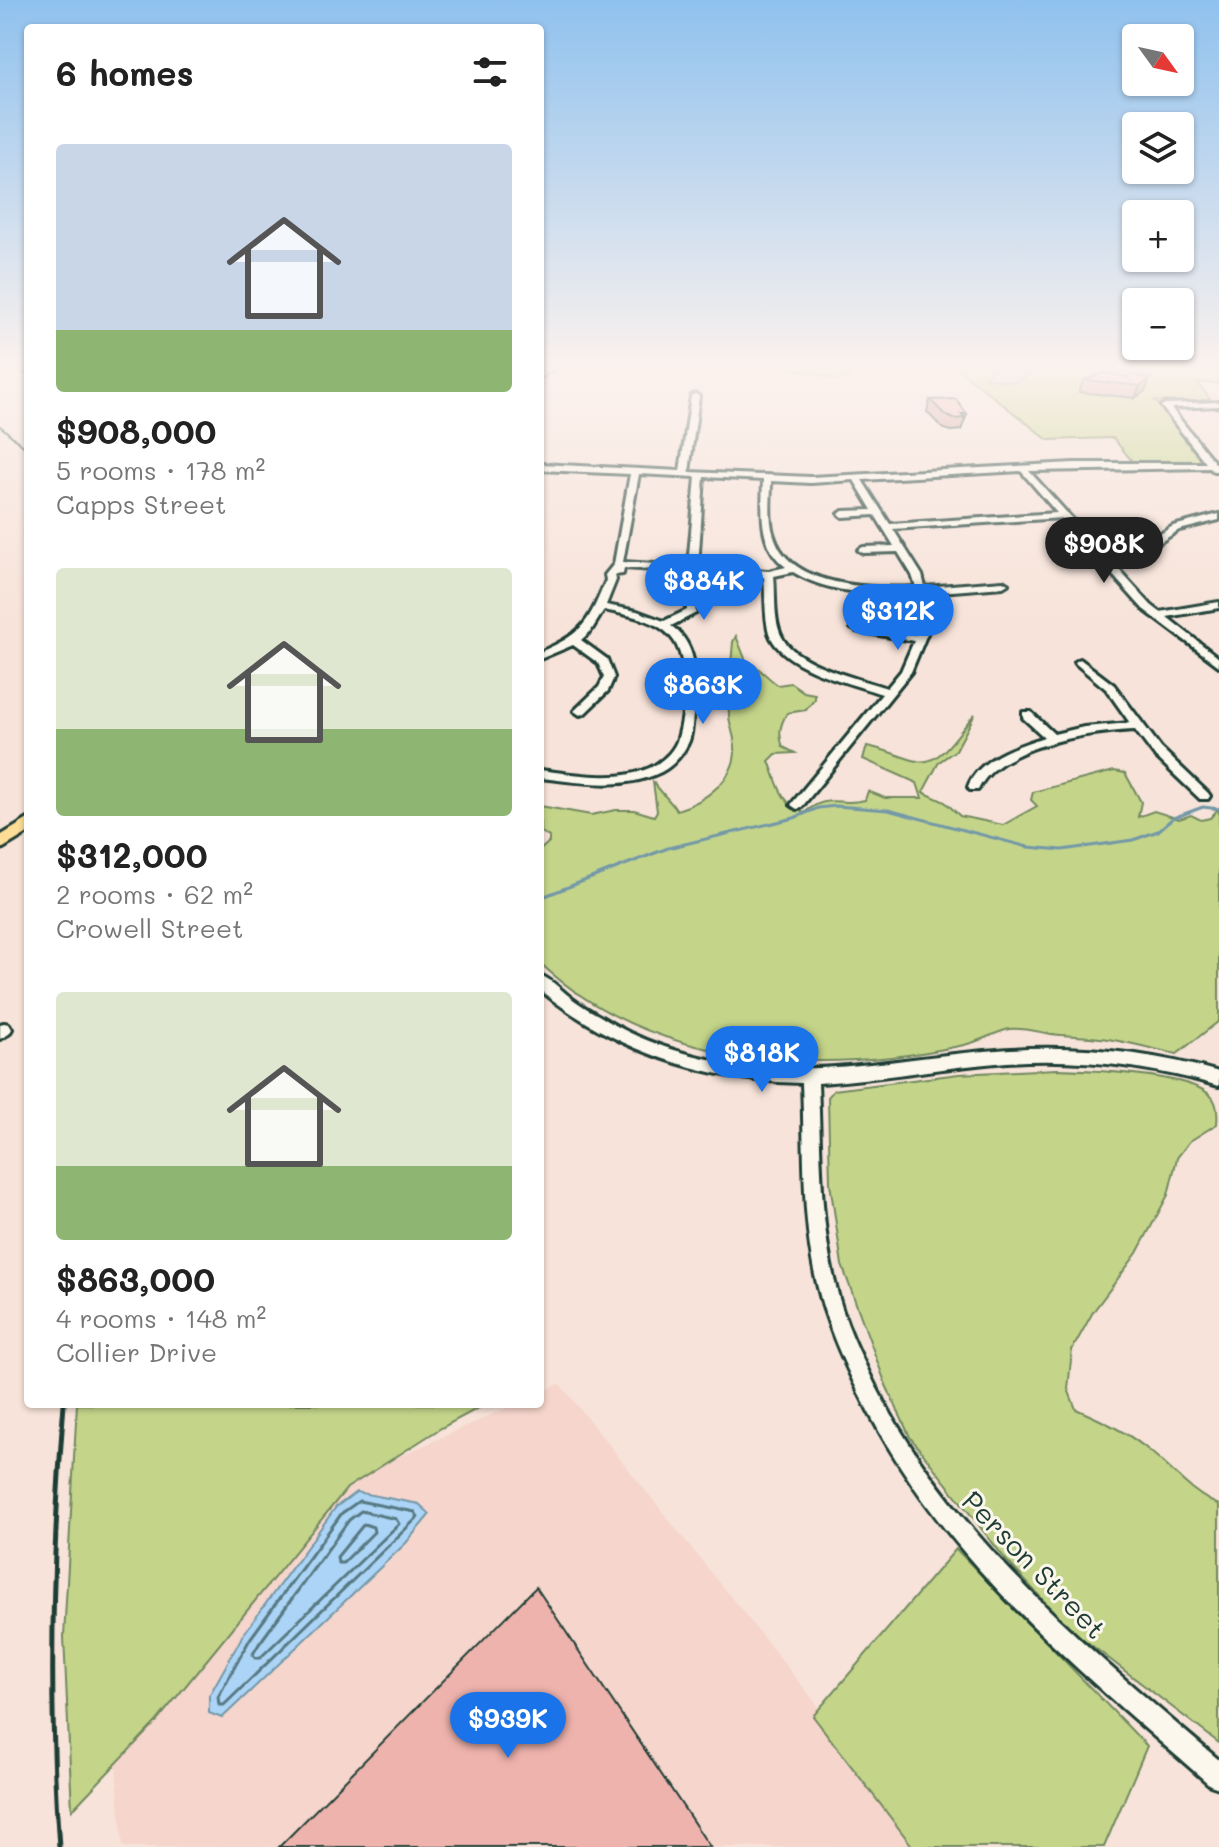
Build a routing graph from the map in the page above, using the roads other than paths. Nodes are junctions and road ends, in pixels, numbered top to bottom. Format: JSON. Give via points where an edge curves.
{"nodes":[{"id":1,"x":687,"y":450,"type":"edge"},
{"id":2,"x":1202,"y":450,"type":"edge"},
{"id":3,"x":544,"y":467,"type":"edge"},
{"id":4,"x":1217,"y":468,"type":"edge"},
{"id":5,"x":1023,"y":469,"type":"junction"},
{"id":6,"x":635,"y":472,"type":"junction"},
{"id":7,"x":684,"y":474,"type":"junction"},
{"id":8,"x":700,"y":475,"type":"junction"},
{"id":9,"x":767,"y":479,"type":"junction"},
{"id":10,"x":857,"y":479,"type":"junction"},
{"id":11,"x":878,"y":512,"type":"junction"},
{"id":12,"x":843,"y":514,"type":"dead end"},
{"id":13,"x":1064,"y":515,"type":"junction"},
{"id":14,"x":1218,"y":518,"type":"edge"},
{"id":15,"x":888,"y":527,"type":"junction"},
{"id":16,"x":902,"y":549,"type":"junction"},
{"id":17,"x":863,"y":550,"type":"dead end"},
{"id":18,"x":1103,"y":558,"type":"junction"},
{"id":19,"x":618,"y":565,"type":"junction"},
{"id":20,"x":796,"y":568,"type":"junction"},
{"id":21,"x":693,"y":569,"type":"junction"},
{"id":22,"x":769,"y":574,"type":"junction"},
{"id":23,"x":1003,"y":584,"type":"dead end"},
{"id":24,"x":921,"y":590,"type":"junction"},
{"id":25,"x":689,"y":599,"type":"dead end"},
{"id":26,"x":1219,"y":605,"type":"edge"},
{"id":27,"x":602,"y":607,"type":"junction"},
{"id":28,"x":1158,"y":616,"type":"junction"},
{"id":29,"x":665,"y":625,"type":"junction"},
{"id":30,"x":856,"y":628,"type":"dead end"},
{"id":31,"x":921,"y":639,"type":"junction"},
{"id":32,"x":575,"y":641,"type":"junction"},
{"id":33,"x":544,"y":654,"type":"edge"},
{"id":34,"x":1080,"y":662,"type":"dead end"},
{"id":35,"x":1219,"y":663,"type":"edge"},
{"id":36,"x":889,"y":693,"type":"junction"},
{"id":37,"x":580,"y":711,"type":"dead end"},
{"id":38,"x":1027,"y":715,"type":"dead end"},
{"id":39,"x":1139,"y":726,"type":"junction"},
{"id":40,"x":1051,"y":737,"type":"junction"},
{"id":41,"x":544,"y":774,"type":"edge"},
{"id":42,"x":974,"y":787,"type":"dead end"},
{"id":43,"x":1219,"y":791,"type":"edge"},
{"id":44,"x":797,"y":805,"type":"dead end"},
{"id":45,"x":24,"y":828,"type":"edge"},
{"id":46,"x":0,"y":844,"type":"edge"},
{"id":47,"x":544,"y":984,"type":"edge"},
{"id":48,"x":810,"y":1076,"type":"junction"},
{"id":49,"x":1219,"y":1079,"type":"edge"},
{"id":50,"x":1219,"y":1776,"type":"edge"}],
"edges":[{"from":1,"to":7,"type":"street"},
{"from":2,"to":4,"type":"street"},
{"from":3,"to":6,"type":"street"},
{"from":4,"to":5,"type":"street"},
{"from":5,"to":10,"type":"street"},
{"from":5,"to":13,"type":"street"},
{"from":6,"to":7,"type":"street"},
{"from":6,"to":19,"type":"street"},
{"from":7,"to":8,"type":"street"},
{"from":8,"to":9,"type":"street"},
{"from":8,"to":21,"type":"street"},
{"from":9,"to":10,"type":"street"},
{"from":9,"to":20,"type":"street","via":[[770,538]]},
{"from":10,"to":11,"type":"street"},
{"from":11,"to":12,"type":"street"},
{"from":11,"to":15,"type":"street"},
{"from":13,"to":15,"type":"street"},
{"from":13,"to":18,"type":"street"},
{"from":14,"to":18,"type":"street","via":[[1176,528],[1136,554]]},
{"from":15,"to":16,"type":"street"},
{"from":16,"to":17,"type":"street"},
{"from":16,"to":24,"type":"street"},
{"from":18,"to":28,"type":"street"},
{"from":19,"to":21,"type":"street"},
{"from":19,"to":27,"type":"street","via":[[621,570],[611,580]]},
{"from":20,"to":22,"type":"street"},
{"from":20,"to":24,"type":"street","via":[[860,591]]},
{"from":21,"to":22,"type":"street"},
{"from":22,"to":36,"type":"street","via":[[773,622],[783,648]]},
{"from":23,"to":24,"type":"street"},
{"from":24,"to":31,"type":"street"},
{"from":25,"to":29,"type":"street","via":[[692,611]]},
{"from":26,"to":28,"type":"street"},
{"from":27,"to":29,"type":"street","via":[[635,612]]},
{"from":27,"to":32,"type":"street","via":[[592,627]]},
{"from":28,"to":35,"type":"street"},
{"from":29,"to":41,"type":"street","via":[[680,639],[689,659],[685,731],[678,750],[655,768],[629,778]]},
{"from":30,"to":31,"type":"street"},
{"from":31,"to":36,"type":"street"},
{"from":32,"to":33,"type":"street"},
{"from":32,"to":37,"type":"street","via":[[609,671],[604,689]]},
{"from":34,"to":39,"type":"street","via":[[1110,687]]},
{"from":36,"to":44,"type":"street"},
{"from":38,"to":40,"type":"street"},
{"from":39,"to":40,"type":"street"},
{"from":39,"to":43,"type":"street","via":[[1200,798]]},
{"from":40,"to":42,"type":"street","via":[[994,764],[980,774]]},
{"from":45,"to":46,"type":"main road"},
{"from":47,"to":48,"type":"street","via":[[583,1014],[658,1050],[717,1068]]},
{"from":48,"to":49,"type":"street","via":[[1040,1054],[1112,1057]]},
{"from":48,"to":50,"type":"street","name":"Person Street","via":[[824,1277],[861,1381],[907,1465],[993,1572]]}]}
